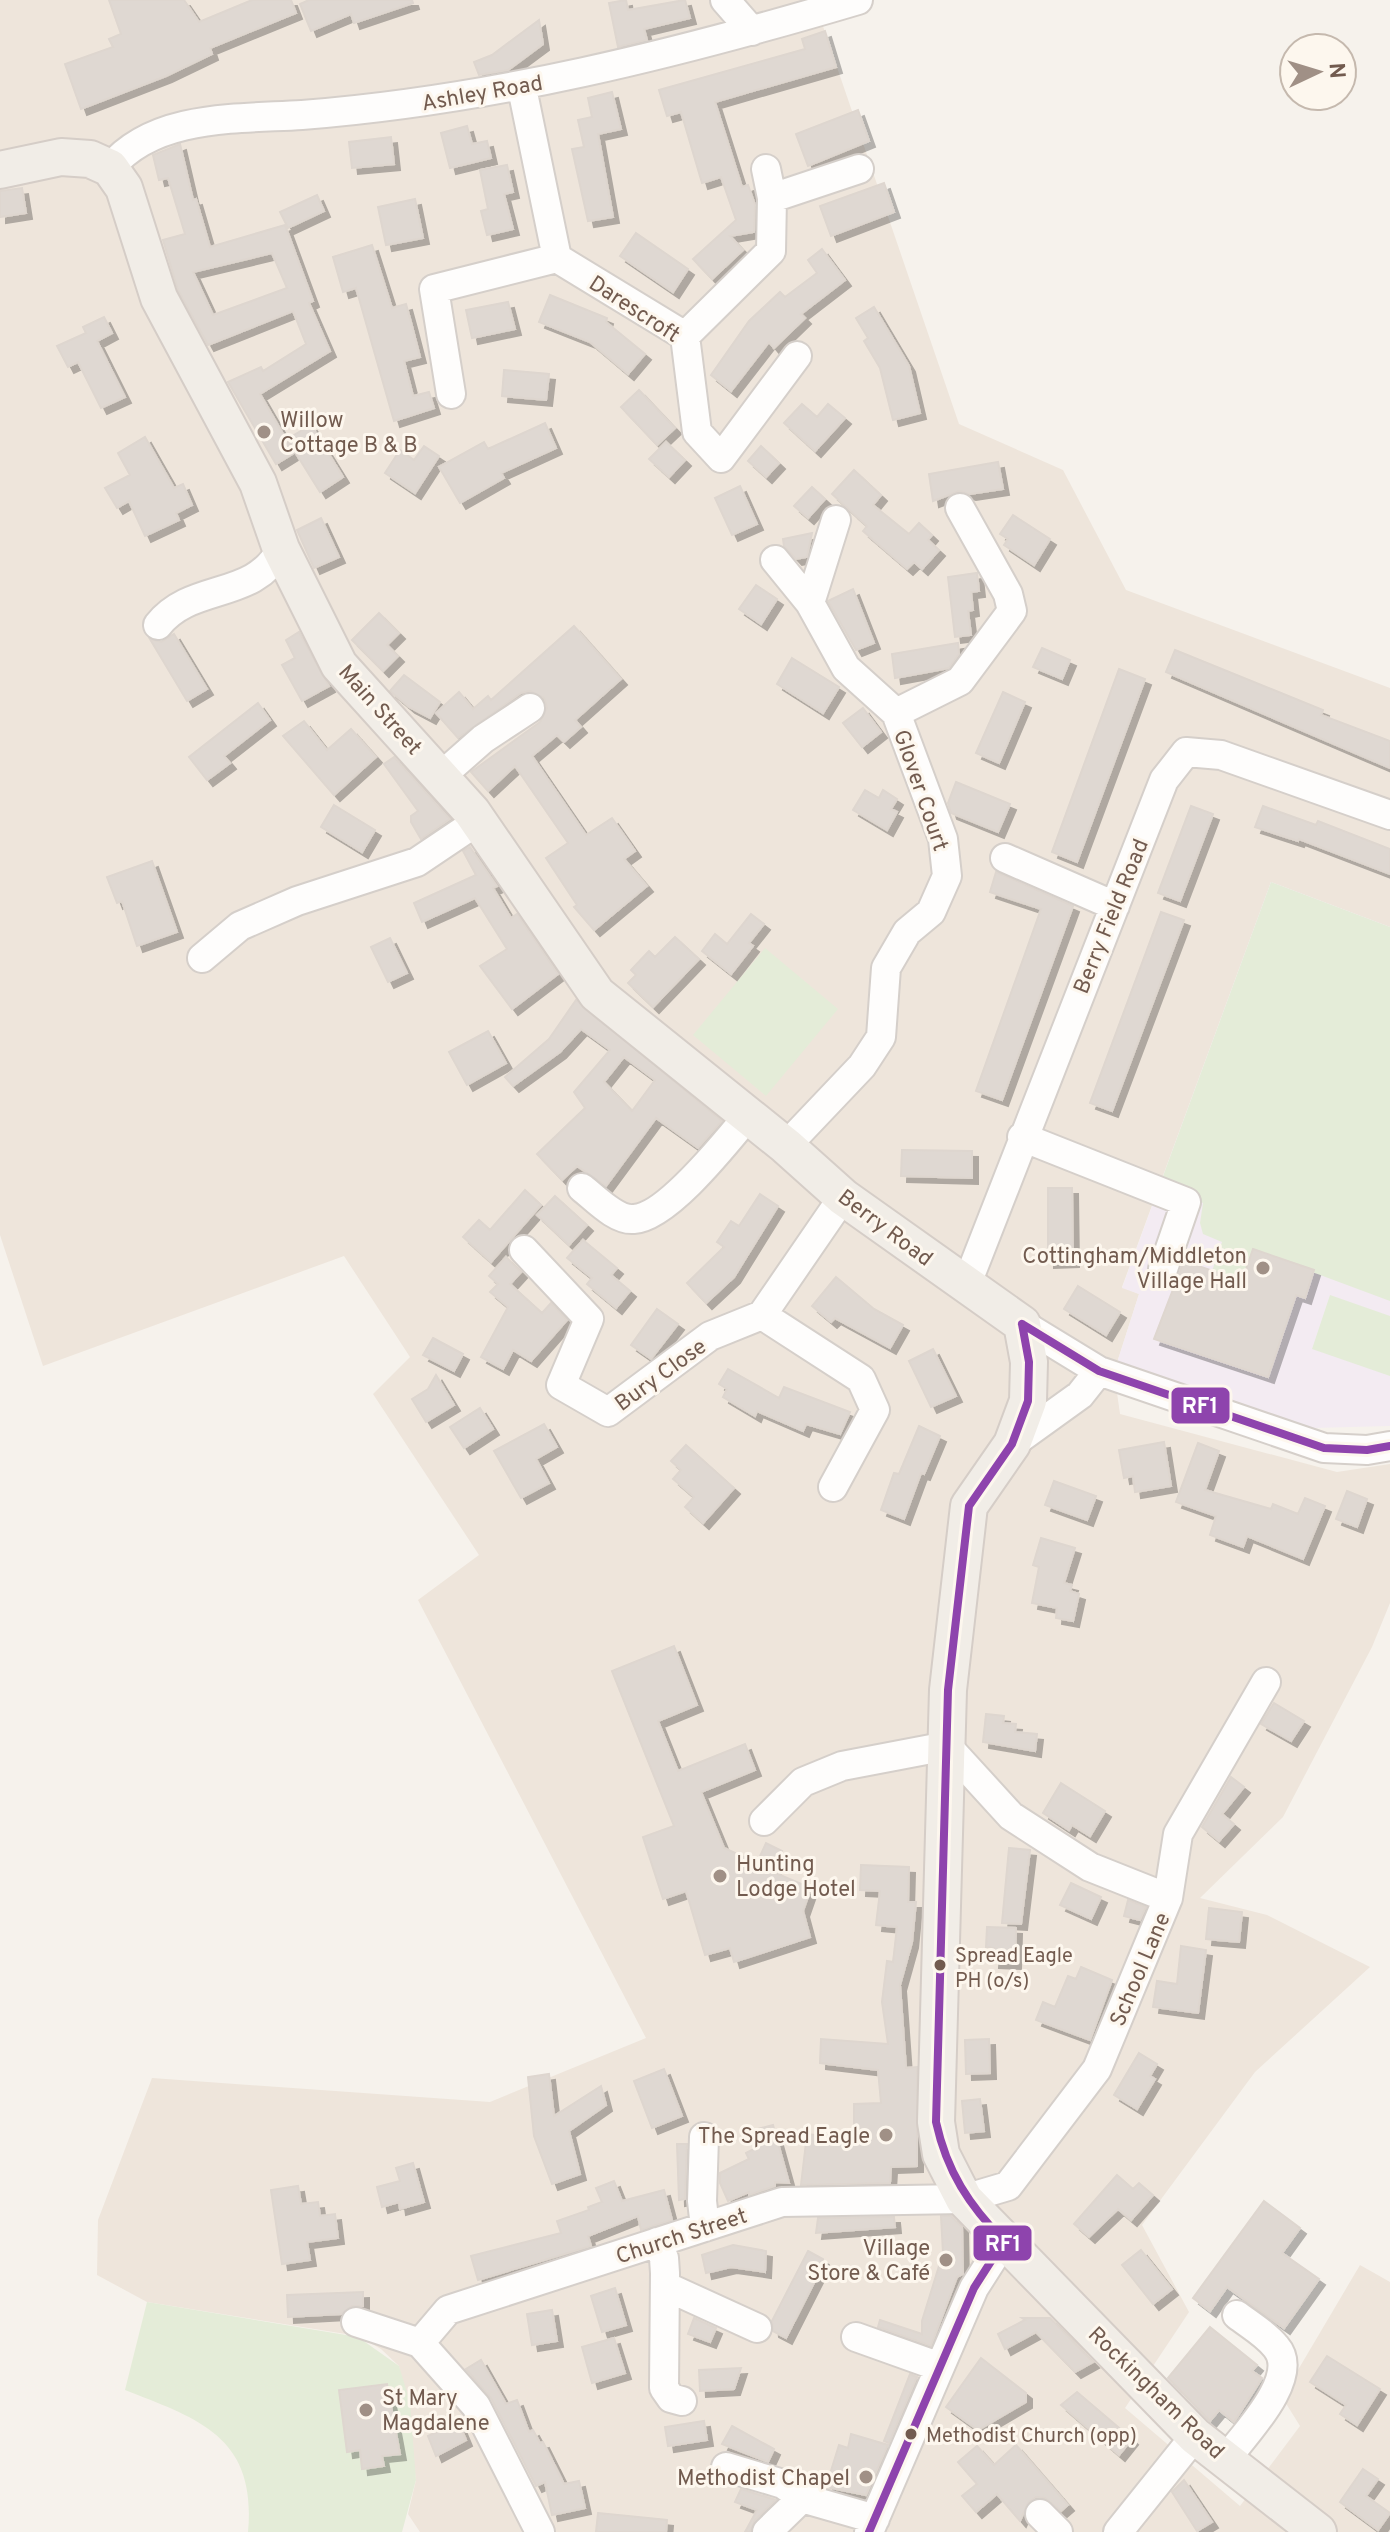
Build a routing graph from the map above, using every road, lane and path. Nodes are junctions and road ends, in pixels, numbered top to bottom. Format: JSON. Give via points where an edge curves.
{"nodes":[{"id":1,"x":725,"y":0,"type":"edge"},
{"id":2,"x":858,"y":0,"type":"edge"},
{"id":3,"x":752,"y":31,"type":"junction"},
{"id":4,"x":522,"y":88,"type":"junction"},
{"id":5,"x":110,"y":168,"type":"junction"},
{"id":6,"x":766,"y":169,"type":"dead end"},
{"id":7,"x":859,"y":169,"type":"dead end"},
{"id":8,"x":0,"y":170,"type":"edge"},
{"id":9,"x":772,"y":198,"type":"junction"},
{"id":10,"x":557,"y":258,"type":"junction"},
{"id":11,"x":685,"y":336,"type":"junction"},
{"id":12,"x":797,"y":356,"type":"dead end"},
{"id":13,"x":451,"y":394,"type":"dead end"},
{"id":14,"x":960,"y":508,"type":"dead end"},
{"id":15,"x":836,"y":520,"type":"dead end"},
{"id":16,"x":281,"y":549,"type":"junction"},
{"id":17,"x":775,"y":560,"type":"dead end"},
{"id":18,"x":810,"y":603,"type":"junction"},
{"id":19,"x":158,"y":625,"type":"dead end"},
{"id":20,"x":530,"y":708,"type":"dead end"},
{"id":21,"x":896,"y":713,"type":"junction"},
{"id":22,"x":441,"y":776,"type":"junction"},
{"id":23,"x":1390,"y":815,"type":"edge"},
{"id":24,"x":478,"y":821,"type":"junction"},
{"id":25,"x":1005,"y":858,"type":"dead end"},
{"id":26,"x":1115,"y":906,"type":"junction"},
{"id":27,"x":202,"y":958,"type":"dead end"},
{"id":28,"x":752,"y":1119,"type":"junction"},
{"id":29,"x":1022,"y":1137,"type":"junction"},
{"id":30,"x":786,"y":1146,"type":"junction"},
{"id":31,"x":582,"y":1188,"type":"dead end"},
{"id":32,"x":843,"y":1197,"type":"junction"},
{"id":33,"x":524,"y":1250,"type":"dead end"},
{"id":34,"x":1163,"y":1269,"type":"dead end"},
{"id":35,"x":966,"y":1286,"type":"junction"},
{"id":36,"x":762,"y":1315,"type":"junction"},
{"id":37,"x":1022,"y":1324,"type":"junction"},
{"id":38,"x":1099,"y":1371,"type":"junction"},
{"id":39,"x":1012,"y":1444,"type":"junction"},
{"id":40,"x":1390,"y":1446,"type":"edge"},
{"id":41,"x":833,"y":1487,"type":"dead end"},
{"id":42,"x":1266,"y":1682,"type":"dead end"},
{"id":43,"x":947,"y":1746,"type":"junction"},
{"id":44,"x":764,"y":1821,"type":"dead end"},
{"id":45,"x":1168,"y":1898,"type":"junction"},
{"id":46,"x":704,"y":2137,"type":"dead end"},
{"id":47,"x":964,"y":2199,"type":"junction"},
{"id":48,"x":705,"y":2227,"type":"junction"},
{"id":49,"x":1004,"y":2241,"type":"junction"},
{"id":50,"x":657,"y":2242,"type":"junction"},
{"id":51,"x":665,"y":2286,"type":"junction"},
{"id":52,"x":1237,"y":2315,"type":"dead end"},
{"id":53,"x":356,"y":2322,"type":"dead end"},
{"id":54,"x":757,"y":2328,"type":"dead end"},
{"id":55,"x":856,"y":2337,"type":"dead end"},
{"id":56,"x":420,"y":2343,"type":"junction"},
{"id":57,"x":940,"y":2367,"type":"junction"},
{"id":58,"x":682,"y":2401,"type":"dead end"},
{"id":59,"x":1195,"y":2436,"type":"junction"},
{"id":60,"x":1226,"y":2459,"type":"junction"},
{"id":61,"x":726,"y":2467,"type":"dead end"},
{"id":62,"x":802,"y":2498,"type":"junction"},
{"id":63,"x":872,"y":2526,"type":"edge"},
{"id":64,"x":540,"y":2532,"type":"edge"},
{"id":65,"x":767,"y":2532,"type":"edge"},
{"id":66,"x":1118,"y":2532,"type":"edge"},
{"id":67,"x":1318,"y":2532,"type":"edge"}],
"edges":[{"from":1,"to":3,"type":"street"},
{"from":2,"to":3,"type":"street","name":"Ashley Road"},
{"from":3,"to":4,"type":"street","name":"Ashley Road"},
{"from":4,"to":5,"type":"street","name":"Ashley Road","via":[[368,110],[201,123],[142,139]]},
{"from":4,"to":10,"type":"street"},
{"from":5,"to":8,"type":"main road","via":[[90,159],[61,157]]},
{"from":5,"to":16,"type":"main road","name":"Main Street","via":[[124,188],[159,298],[258,483]]},
{"from":6,"to":9,"type":"street"},
{"from":7,"to":9,"type":"street"},
{"from":9,"to":11,"type":"street","via":[[771,251]]},
{"from":10,"to":11,"type":"street","name":"Darescroft"},
{"from":10,"to":13,"type":"street","via":[[434,289]]},
{"from":11,"to":12,"type":"street","name":"Darescroft","via":[[697,432],[721,458]]},
{"from":14,"to":21,"type":"street","name":"Glover Court","via":[[1008,594],[1012,611],[960,681]]},
{"from":15,"to":18,"type":"street"},
{"from":16,"to":19,"type":"street","via":[[271,568],[253,581],[184,605]]},
{"from":16,"to":22,"type":"main road","name":"Main Street","via":[[339,665]]},
{"from":17,"to":18,"type":"street","name":"Glover Court"},
{"from":18,"to":21,"type":"street","name":"Glover Court","via":[[846,668]]},
{"from":20,"to":22,"type":"street"},
{"from":21,"to":30,"type":"street","name":"Glover Court","via":[[943,839],[947,876],[931,912],[907,932],[886,968],[881,1037],[862,1066]]},
{"from":22,"to":24,"type":"main road","name":"Main Street"},
{"from":23,"to":26,"type":"street","name":"Berry Field Road","via":[[1221,755],[1186,752],[1164,780]]},
{"from":24,"to":27,"type":"street","via":[[417,862],[297,901],[240,926]]},
{"from":24,"to":28,"type":"main road","name":"Main Street","via":[[597,994]]},
{"from":25,"to":26,"type":"street"},
{"from":26,"to":29,"type":"street","name":"Berry Field Road"},
{"from":28,"to":30,"type":"main road","name":"Berry Road"},
{"from":28,"to":31,"type":"street","via":[[698,1175],[649,1214],[620,1217]]},
{"from":29,"to":34,"type":"street","via":[[1186,1202]]},
{"from":29,"to":35,"type":"street","name":"Berry Field Road"},
{"from":30,"to":32,"type":"main road","name":"Berry Road"},
{"from":32,"to":35,"type":"main road","name":"Berry Road"},
{"from":32,"to":36,"type":"street"},
{"from":33,"to":36,"type":"street","name":"Bury Close","via":[[589,1319],[561,1385],[608,1412],[710,1336]]},
{"from":35,"to":37,"type":"main road","name":"Berry Road"},
{"from":36,"to":41,"type":"street","via":[[861,1379],[875,1410]]},
{"from":37,"to":38,"type":"street"},
{"from":37,"to":39,"type":"main road","name":"Rockingham Road","via":[[1029,1362],[1028,1401]]},
{"from":38,"to":39,"type":"street","via":[[1080,1395]]},
{"from":38,"to":40,"type":"street","via":[[1324,1448]]},
{"from":39,"to":43,"type":"main road","name":"Rockingham Road","via":[[969,1506],[948,1690]]},
{"from":42,"to":45,"type":"street","via":[[1178,1834]]},
{"from":43,"to":44,"type":"street","via":[[842,1766],[803,1782]]},
{"from":43,"to":45,"type":"street","name":"School Lane","via":[[1011,1816],[1090,1867]]},
{"from":43,"to":47,"type":"main road","name":"Rockingham Road","via":[[936,2122],[941,2154]]},
{"from":45,"to":47,"type":"street","name":"School Lane","via":[[1097,2069],[1008,2186]]},
{"from":46,"to":48,"type":"street"},
{"from":47,"to":48,"type":"street","name":"Church Street","via":[[782,2202]]},
{"from":47,"to":49,"type":"main road","name":"Rockingham Road"},
{"from":48,"to":50,"type":"street","name":"Church Street"},
{"from":49,"to":57,"type":"street","via":[[974,2288]]},
{"from":49,"to":59,"type":"main road","name":"Rockingham Road"},
{"from":50,"to":51,"type":"street","via":[[664,2258]]},
{"from":50,"to":56,"type":"street","name":"Church Street","via":[[448,2310]]},
{"from":51,"to":54,"type":"street"},
{"from":51,"to":58,"type":"street","via":[[664,2388],[671,2398]]},
{"from":52,"to":60,"type":"street","via":[[1278,2348],[1282,2379]]},
{"from":53,"to":56,"type":"street"},
{"from":55,"to":57,"type":"street"},
{"from":56,"to":64,"type":"street","via":[[476,2406]]},
{"from":57,"to":63,"type":"street"},
{"from":59,"to":60,"type":"main road","name":"Rockingham Road"},
{"from":59,"to":66,"type":"street"},
{"from":60,"to":67,"type":"main road","name":"Rockingham Road"},
{"from":61,"to":62,"type":"street","via":[[783,2484]]},
{"from":62,"to":63,"type":"street"},
{"from":62,"to":65,"type":"street"}]}
